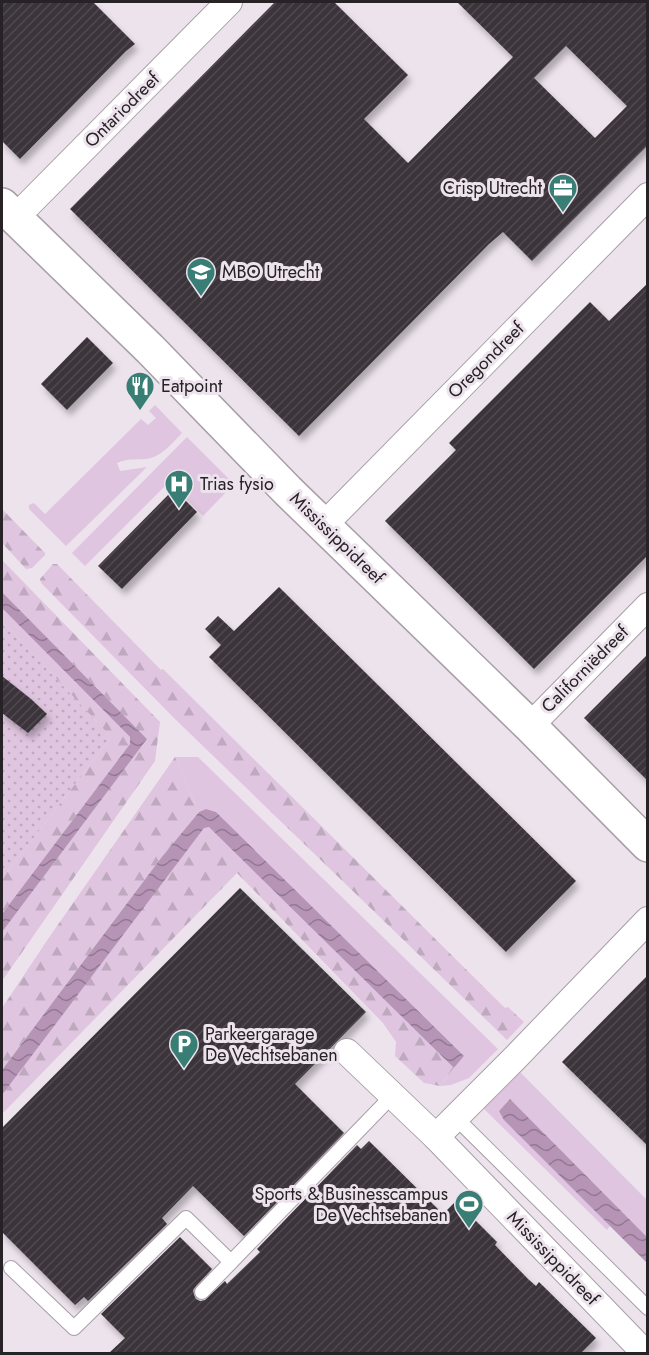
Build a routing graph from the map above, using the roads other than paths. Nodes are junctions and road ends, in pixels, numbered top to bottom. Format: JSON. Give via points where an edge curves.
{"nodes":[{"id":1,"x":229,"y":2,"type":"edge"},
{"id":2,"x":648,"y":196,"type":"edge"},
{"id":3,"x":8,"y":211,"type":"edge"},
{"id":4,"x":324,"y":525,"type":"junction"},
{"id":5,"x":645,"y":613,"type":"edge"},
{"id":6,"x":530,"y":726,"type":"junction"},
{"id":7,"x":648,"y":845,"type":"edge"},
{"id":8,"x":648,"y":920,"type":"edge"},
{"id":9,"x":347,"y":1052,"type":"dead end"},
{"id":10,"x":392,"y":1096,"type":"junction"},
{"id":11,"x":455,"y":1117,"type":"junction"},
{"id":12,"x":436,"y":1137,"type":"junction"},
{"id":13,"x":231,"y":1262,"type":"junction"},
{"id":14,"x":11,"y":1268,"type":"dead end"},
{"id":15,"x":202,"y":1292,"type":"dead end"},
{"id":16,"x":648,"y":1308,"type":"edge"},
{"id":17,"x":646,"y":1353,"type":"edge"}],
"edges":[{"from":1,"to":3,"type":"street","name":"Ontariodreef"},
{"from":2,"to":4,"type":"street","name":"Oregondreef"},
{"from":3,"to":4,"type":"street","name":"Mississippidreef"},
{"from":4,"to":6,"type":"street","name":"Mississippidreef"},
{"from":5,"to":6,"type":"street","name":"Californiëdreef"},
{"from":6,"to":7,"type":"street","name":"Mississippidreef"},
{"from":8,"to":11,"type":"street"},
{"from":9,"to":10,"type":"street","name":"Mississippidreef"},
{"from":10,"to":12,"type":"street","name":"Mississippidreef"},
{"from":10,"to":13,"type":"lane"},
{"from":11,"to":12,"type":"street"},
{"from":11,"to":16,"type":"lane","name":"Mississippidreef"},
{"from":12,"to":17,"type":"street","name":"Mississippidreef"},
{"from":13,"to":14,"type":"lane","via":[[186,1218],[74,1328]]},
{"from":13,"to":15,"type":"lane"}]}
